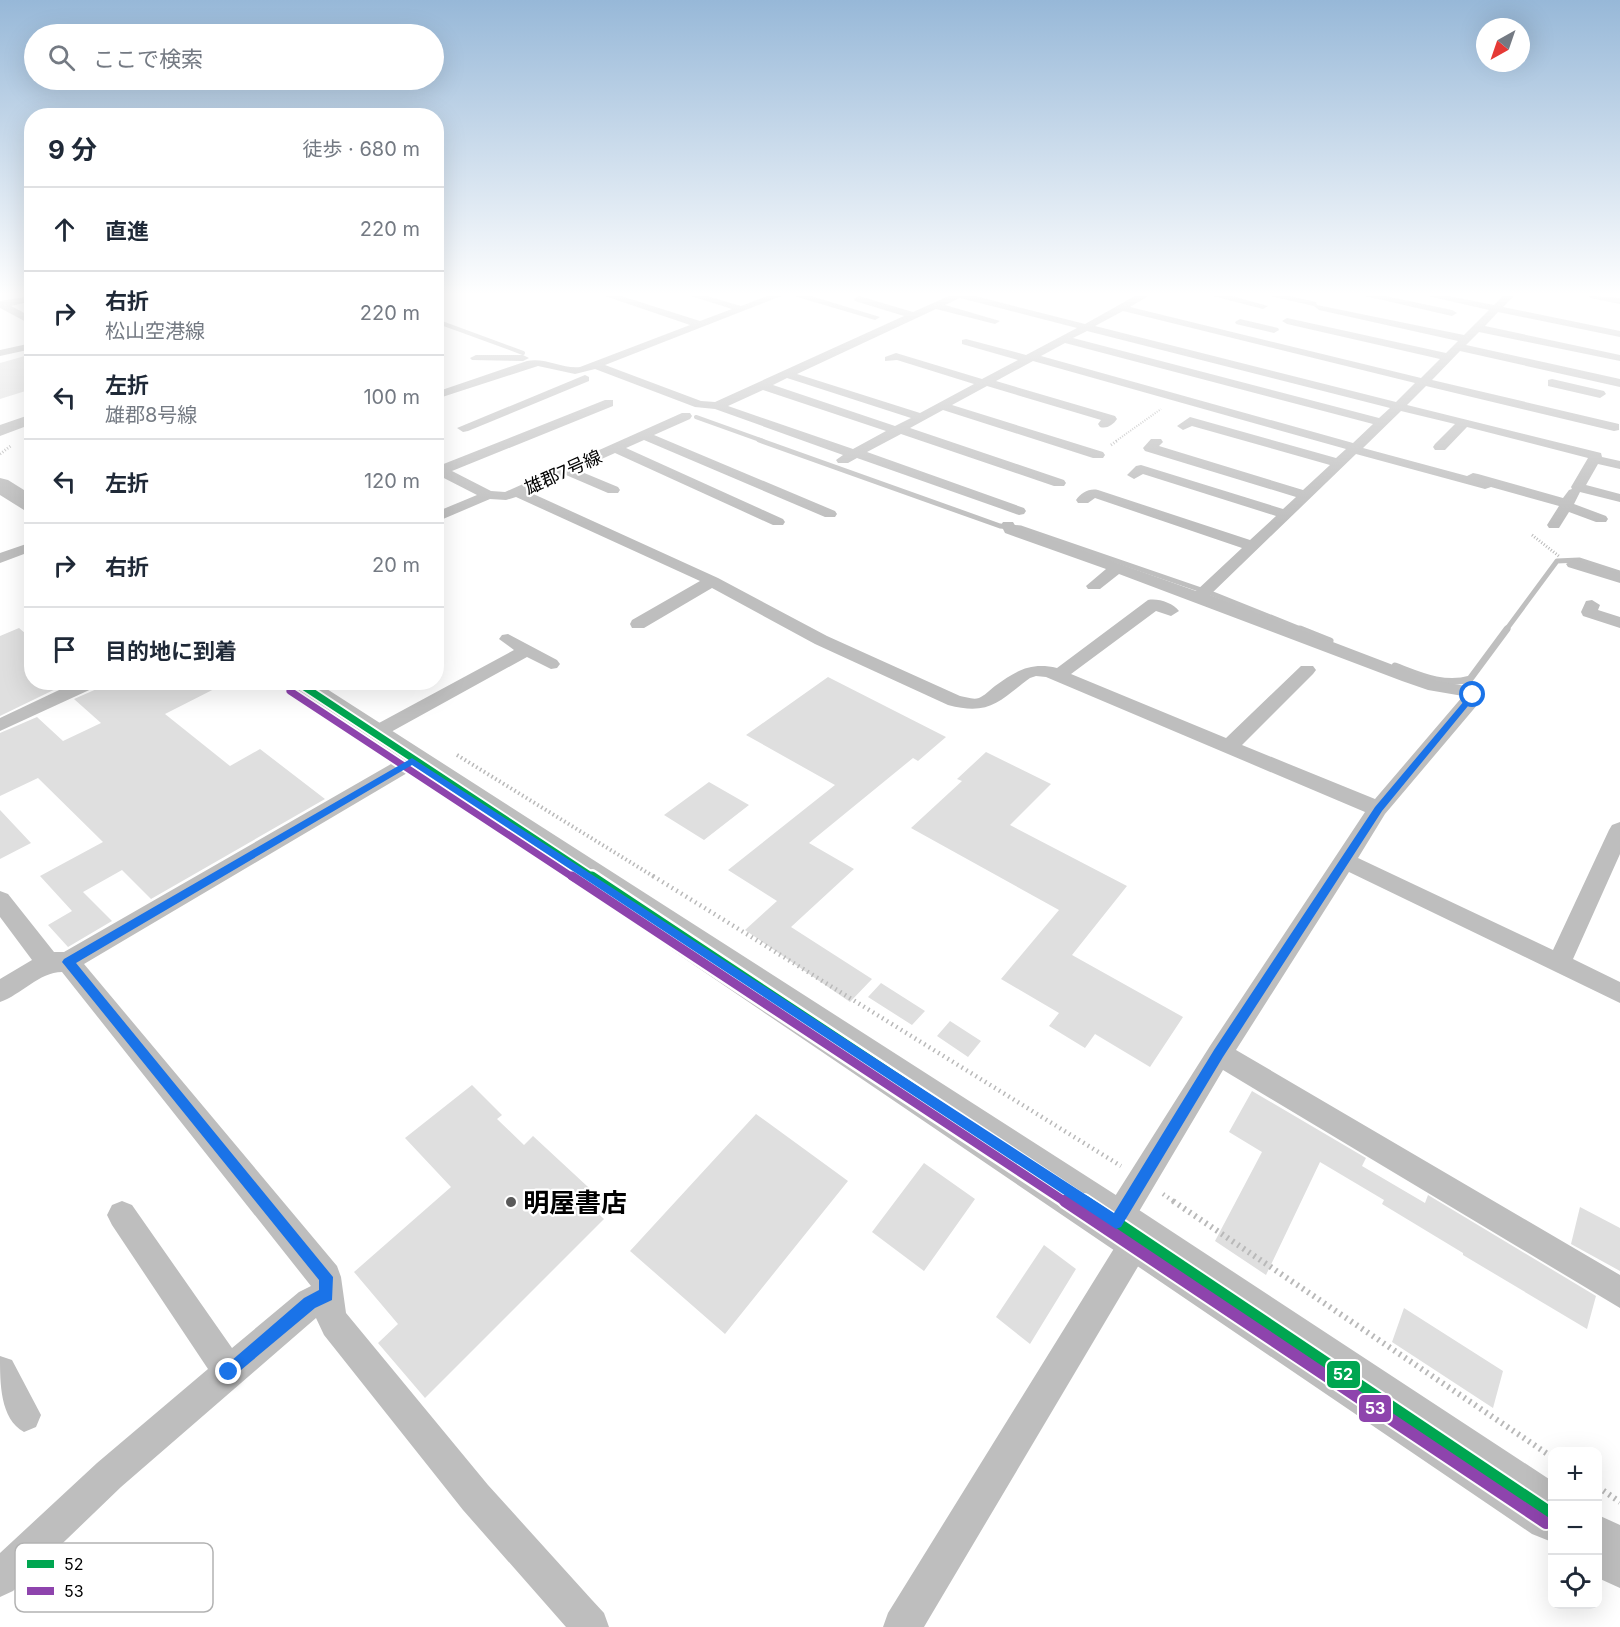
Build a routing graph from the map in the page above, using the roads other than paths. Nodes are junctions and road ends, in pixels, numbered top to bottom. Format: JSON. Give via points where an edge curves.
{"nodes":[{"id":1,"x":506,"y":372,"type":"edge"},
{"id":2,"x":571,"y":372,"type":"edge"},
{"id":3,"x":613,"y":372,"type":"edge"},
{"id":4,"x":790,"y":372,"type":"edge"},
{"id":5,"x":948,"y":372,"type":"edge"},
{"id":6,"x":1004,"y":372,"type":"edge"},
{"id":7,"x":1079,"y":372,"type":"edge"},
{"id":8,"x":1183,"y":372,"type":"edge"},
{"id":9,"x":1268,"y":372,"type":"edge"},
{"id":10,"x":1386,"y":372,"type":"edge"},
{"id":11,"x":1433,"y":372,"type":"edge"},
{"id":12,"x":1576,"y":372,"type":"edge"},
{"id":13,"x":785,"y":374,"type":"junction"},
{"id":14,"x":585,"y":379,"type":"junction"},
{"id":15,"x":1424,"y":381,"type":"junction"},
{"id":16,"x":1545,"y":381,"type":"dead end"},
{"id":17,"x":603,"y":383,"type":"dead end"},
{"id":18,"x":984,"y":383,"type":"junction"},
{"id":19,"x":1620,"y":383,"type":"edge"},
{"id":20,"x":761,"y":385,"type":"junction"},
{"id":21,"x":444,"y":393,"type":"edge"},
{"id":22,"x":1600,"y":394,"type":"dead end"},
{"id":23,"x":609,"y":403,"type":"dead end"},
{"id":24,"x":1400,"y":405,"type":"junction"},
{"id":25,"x":717,"y":406,"type":"junction"},
{"id":26,"x":942,"y":406,"type":"junction"},
{"id":27,"x":680,"y":412,"type":"dead end"},
{"id":28,"x":921,"y":417,"type":"junction"},
{"id":29,"x":24,"y":421,"type":"edge"},
{"id":30,"x":1465,"y":422,"type":"junction"},
{"id":31,"x":1381,"y":423,"type":"junction"},
{"id":32,"x":1104,"y":424,"type":"dead end"},
{"id":33,"x":1183,"y":426,"type":"dead end"},
{"id":34,"x":463,"y":428,"type":"dead end"},
{"id":35,"x":0,"y":430,"type":"edge"},
{"id":36,"x":898,"y":430,"type":"junction"},
{"id":37,"x":24,"y":432,"type":"edge"},
{"id":38,"x":643,"y":435,"type":"junction"},
{"id":39,"x":1606,"y":440,"type":"edge"},
{"id":40,"x":0,"y":442,"type":"edge"},
{"id":41,"x":1156,"y":442,"type":"dead end"},
{"id":42,"x":1440,"y":447,"type":"dead end"},
{"id":43,"x":615,"y":448,"type":"junction"},
{"id":44,"x":1353,"y":448,"type":"junction"},
{"id":45,"x":1090,"y":455,"type":"dead end"},
{"id":46,"x":851,"y":456,"type":"junction"},
{"id":47,"x":1338,"y":463,"type":"junction"},
{"id":48,"x":1620,"y":465,"type":"edge"},
{"id":49,"x":1448,"y":466,"type":"dead end"},
{"id":50,"x":444,"y":467,"type":"edge"},
{"id":51,"x":565,"y":471,"type":"junction"},
{"id":52,"x":444,"y":472,"type":"edge"},
{"id":53,"x":1134,"y":475,"type":"dead end"},
{"id":54,"x":1059,"y":483,"type":"dead end"},
{"id":55,"x":0,"y":485,"type":"edge"},
{"id":56,"x":1485,"y":485,"type":"dead end"},
{"id":57,"x":1578,"y":487,"type":"junction"},
{"id":58,"x":613,"y":490,"type":"dead end"},
{"id":59,"x":517,"y":492,"type":"junction"},
{"id":60,"x":488,"y":495,"type":"junction"},
{"id":61,"x":1305,"y":495,"type":"junction"},
{"id":62,"x":1620,"y":498,"type":"edge"},
{"id":63,"x":24,"y":500,"type":"edge"},
{"id":64,"x":1083,"y":500,"type":"dead end"},
{"id":65,"x":1567,"y":505,"type":"junction"},
{"id":66,"x":444,"y":511,"type":"edge"},
{"id":67,"x":1019,"y":511,"type":"dead end"},
{"id":68,"x":830,"y":514,"type":"dead end"},
{"id":69,"x":1285,"y":514,"type":"junction"},
{"id":70,"x":1601,"y":519,"type":"dead end"},
{"id":71,"x":769,"y":521,"type":"dead end"},
{"id":72,"x":1554,"y":525,"type":"dead end"},
{"id":73,"x":1009,"y":527,"type":"dead end"},
{"id":74,"x":1252,"y":546,"type":"junction"},
{"id":75,"x":24,"y":549,"type":"edge"},
{"id":76,"x":0,"y":558,"type":"edge"},
{"id":77,"x":1567,"y":560,"type":"road end"},
{"id":78,"x":1117,"y":568,"type":"junction"},
{"id":79,"x":1615,"y":576,"type":"edge"},
{"id":80,"x":712,"y":581,"type":"junction"},
{"id":81,"x":1094,"y":586,"type":"dead end"},
{"id":82,"x":1602,"y":590,"type":"dead end"},
{"id":83,"x":1202,"y":594,"type":"junction"},
{"id":84,"x":1592,"y":605,"type":"dead end"},
{"id":85,"x":1171,"y":611,"type":"dead end"},
{"id":86,"x":1620,"y":623,"type":"edge"},
{"id":87,"x":638,"y":624,"type":"dead end"},
{"id":88,"x":1124,"y":626,"type":"junction"},
{"id":89,"x":1142,"y":634,"type":"dead end"},
{"id":90,"x":508,"y":639,"type":"dead end"},
{"id":91,"x":527,"y":650,"type":"junction"},
{"id":92,"x":551,"y":664,"type":"dead end"},
{"id":93,"x":1307,"y":670,"type":"dead end"},
{"id":94,"x":1059,"y":675,"type":"junction"},
{"id":95,"x":75,"y":690,"type":"edge"},
{"id":96,"x":308,"y":690,"type":"edge"},
{"id":97,"x":0,"y":725,"type":"edge"},
{"id":98,"x":373,"y":734,"type":"junction"},
{"id":99,"x":1229,"y":746,"type":"junction"},
{"id":100,"x":431,"y":756,"type":"junction"},
{"id":101,"x":1378,"y":809,"type":"junction"},
{"id":102,"x":1620,"y":830,"type":"edge"},
{"id":103,"x":1345,"y":861,"type":"junction"},
{"id":104,"x":0,"y":900,"type":"edge"},
{"id":105,"x":58,"y":962,"type":"junction"},
{"id":106,"x":1559,"y":964,"type":"junction"},
{"id":107,"x":0,"y":992,"type":"edge"},
{"id":108,"x":1620,"y":993,"type":"edge"},
{"id":109,"x":1219,"y":1054,"type":"junction"},
{"id":110,"x":122,"y":1215,"type":"dead end"},
{"id":111,"x":1127,"y":1230,"type":"junction"},
{"id":112,"x":1620,"y":1292,"type":"edge"},
{"id":113,"x":327,"y":1294,"type":"junction"},
{"id":114,"x":229,"y":1372,"type":"junction"},
{"id":115,"x":1548,"y":1511,"type":"edge"},
{"id":116,"x":37,"y":1543,"type":"edge"},
{"id":117,"x":1602,"y":1547,"type":"edge"},
{"id":118,"x":1620,"y":1559,"type":"edge"},
{"id":119,"x":15,"y":1564,"type":"edge"},
{"id":120,"x":0,"y":1578,"type":"edge"},
{"id":121,"x":590,"y":1627,"type":"edge"},
{"id":122,"x":902,"y":1627,"type":"edge"}],
"edges":[{"from":1,"to":21,"type":"street"},
{"from":2,"to":14,"type":"street"},
{"from":3,"to":25,"type":"street","via":[[699,404]]},
{"from":4,"to":13,"type":"street"},
{"from":5,"to":18,"type":"street"},
{"from":6,"to":18,"type":"street"},
{"from":7,"to":44,"type":"street"},
{"from":8,"to":31,"type":"street"},
{"from":9,"to":24,"type":"street"},
{"from":10,"to":15,"type":"street"},
{"from":11,"to":15,"type":"street"},
{"from":12,"to":19,"type":"street"},
{"from":13,"to":20,"type":"street"},
{"from":13,"to":28,"type":"street"},
{"from":14,"to":17,"type":"street"},
{"from":14,"to":34,"type":"street"},
{"from":15,"to":24,"type":"street"},
{"from":15,"to":39,"type":"street"},
{"from":16,"to":22,"type":"street"},
{"from":18,"to":26,"type":"street"},
{"from":18,"to":32,"type":"street","via":[[1111,419]]},
{"from":20,"to":25,"type":"street"},
{"from":20,"to":36,"type":"street"},
{"from":23,"to":50,"type":"street"},
{"from":24,"to":30,"type":"street"},
{"from":24,"to":31,"type":"street"},
{"from":25,"to":46,"type":"street"},
{"from":26,"to":28,"type":"street"},
{"from":26,"to":45,"type":"street"},
{"from":27,"to":38,"type":"street","name":"雄郡7号線"},
{"from":28,"to":36,"type":"street"},
{"from":29,"to":35,"type":"street"},
{"from":30,"to":39,"type":"street"},
{"from":30,"to":42,"type":"street"},
{"from":31,"to":44,"type":"street"},
{"from":33,"to":47,"type":"street","via":[[1190,421],[1258,444]]},
{"from":36,"to":46,"type":"street"},
{"from":36,"to":54,"type":"street"},
{"from":37,"to":40,"type":"street"},
{"from":38,"to":43,"type":"street","name":"雄郡7号線"},
{"from":38,"to":68,"type":"street"},
{"from":39,"to":48,"type":"street"},
{"from":39,"to":57,"type":"street"},
{"from":41,"to":61,"type":"street","via":[[1150,448],[1222,466]]},
{"from":43,"to":51,"type":"street","name":"雄郡7号線"},
{"from":43,"to":71,"type":"street"},
{"from":44,"to":47,"type":"street"},
{"from":44,"to":56,"type":"street","via":[[1467,484]]},
{"from":46,"to":67,"type":"street"},
{"from":47,"to":61,"type":"street"},
{"from":49,"to":65,"type":"street","via":[[1477,479]]},
{"from":51,"to":58,"type":"street"},
{"from":51,"to":59,"type":"street","name":"雄郡7号線"},
{"from":52,"to":60,"type":"street"},
{"from":53,"to":69,"type":"street","via":[[1141,469]]},
{"from":55,"to":63,"type":"main road"},
{"from":57,"to":62,"type":"street"},
{"from":57,"to":65,"type":"street"},
{"from":59,"to":60,"type":"street","name":"雄郡7号線"},
{"from":59,"to":80,"type":"street"},
{"from":60,"to":66,"type":"street","name":"雄郡7号線"},
{"from":61,"to":69,"type":"street"},
{"from":64,"to":74,"type":"street","via":[[1093,493],[1162,521]]},
{"from":65,"to":70,"type":"street"},
{"from":65,"to":72,"type":"street"},
{"from":69,"to":74,"type":"street"},
{"from":73,"to":78,"type":"street"},
{"from":74,"to":83,"type":"street"},
{"from":75,"to":76,"type":"street"},
{"from":77,"to":79,"type":"street"},
{"from":78,"to":81,"type":"street"},
{"from":78,"to":83,"type":"street"},
{"from":79,"to":82,"type":"street"},
{"from":80,"to":87,"type":"street"},
{"from":80,"to":94,"type":"street","via":[[821,640],[955,701],[984,703],[1035,670]]},
{"from":83,"to":101,"type":"street","via":[[1421,682],[1473,695]]},
{"from":84,"to":86,"type":"street","via":[[1589,612]]},
{"from":85,"to":88,"type":"street","via":[[1154,603]]},
{"from":88,"to":89,"type":"street"},
{"from":88,"to":94,"type":"street"},
{"from":90,"to":91,"type":"street"},
{"from":91,"to":92,"type":"street"},
{"from":91,"to":98,"type":"street"},
{"from":93,"to":99,"type":"street"},
{"from":94,"to":99,"type":"street"},
{"from":95,"to":97,"type":"street"},
{"from":96,"to":98,"type":"main road"},
{"from":98,"to":100,"type":"main road"},
{"from":99,"to":101,"type":"street"},
{"from":100,"to":105,"type":"street"},
{"from":100,"to":111,"type":"main road"},
{"from":101,"to":103,"type":"street"},
{"from":102,"to":106,"type":"street"},
{"from":103,"to":106,"type":"street"},
{"from":103,"to":109,"type":"street"},
{"from":104,"to":105,"type":"street"},
{"from":105,"to":107,"type":"street"},
{"from":105,"to":113,"type":"street","via":[[326,1277]]},
{"from":106,"to":108,"type":"street"},
{"from":109,"to":111,"type":"street","via":[[1142,1180]]},
{"from":109,"to":112,"type":"street"},
{"from":110,"to":114,"type":"street"},
{"from":111,"to":115,"type":"main road"},
{"from":111,"to":122,"type":"street"},
{"from":113,"to":114,"type":"street","via":[[310,1303]]},
{"from":113,"to":121,"type":"street","via":[[335,1324],[433,1449]]},
{"from":114,"to":116,"type":"street"},
{"from":117,"to":118,"type":"main road"},
{"from":119,"to":120,"type":"street"}]}
